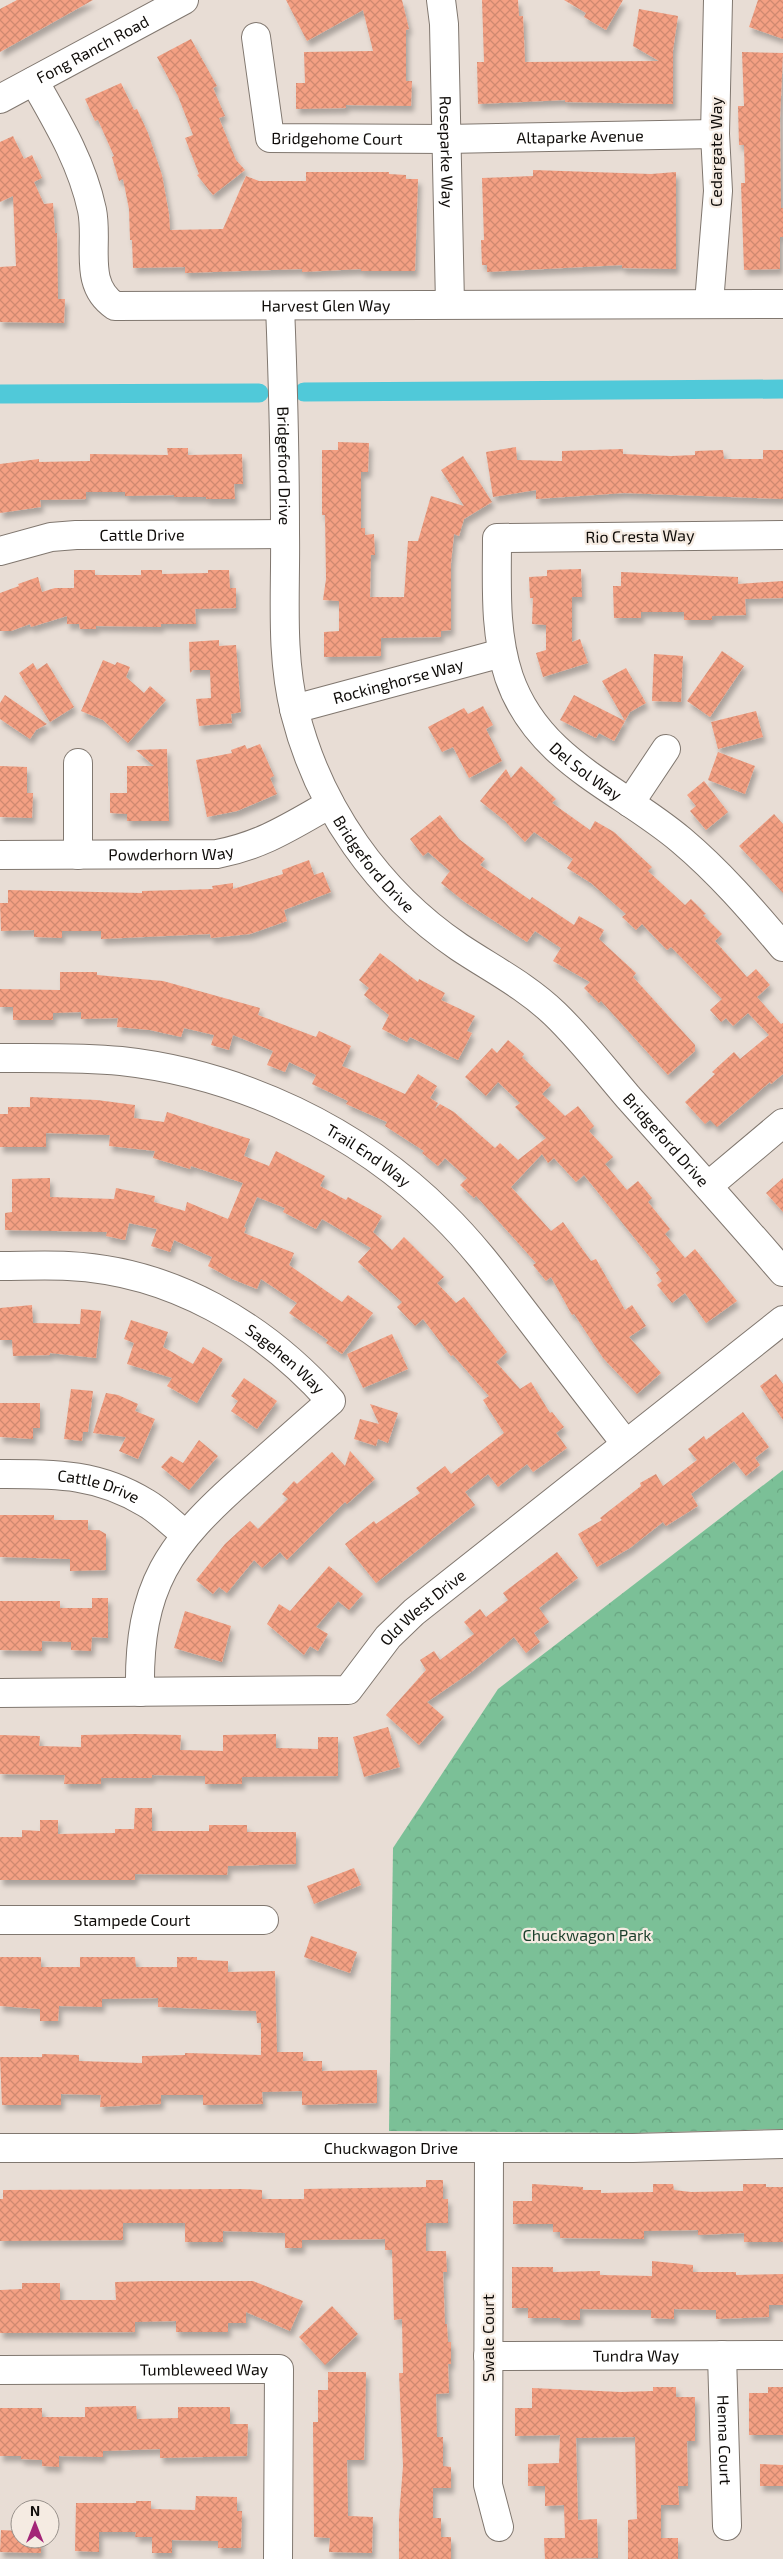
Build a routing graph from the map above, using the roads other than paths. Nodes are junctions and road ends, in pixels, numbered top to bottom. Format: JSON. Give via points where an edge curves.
{"nodes":[{"id":1,"x":184,"y":0,"type":"edge"},
{"id":2,"x":441,"y":0,"type":"edge"},
{"id":3,"x":718,"y":0,"type":"edge"},
{"id":4,"x":143,"y":10,"type":"edge"},
{"id":5,"x":256,"y":37,"type":"dead end"},
{"id":6,"x":34,"y":81,"type":"junction"},
{"id":7,"x":0,"y":99,"type":"edge"},
{"id":8,"x":715,"y":134,"type":"junction"},
{"id":9,"x":446,"y":139,"type":"junction"},
{"id":10,"x":709,"y":303,"type":"junction"},
{"id":11,"x":450,"y":304,"type":"junction"},
{"id":12,"x":783,"y":304,"type":"edge"},
{"id":13,"x":280,"y":306,"type":"junction"},
{"id":14,"x":285,"y":534,"type":"junction"},
{"id":15,"x":783,"y":535,"type":"edge"},
{"id":16,"x":496,"y":538,"type":"joint"},
{"id":17,"x":0,"y":551,"type":"edge"},
{"id":18,"x":502,"y":653,"type":"junction"},
{"id":19,"x":294,"y":709,"type":"junction"},
{"id":20,"x":666,"y":748,"type":"dead end"},
{"id":21,"x":78,"y":763,"type":"dead end"},
{"id":22,"x":630,"y":803,"type":"junction"},
{"id":23,"x":330,"y":804,"type":"junction"},
{"id":24,"x":0,"y":855,"type":"edge"},
{"id":25,"x":78,"y":855,"type":"junction"},
{"id":26,"x":783,"y":946,"type":"edge"},
{"id":27,"x":0,"y":1058,"type":"edge"},
{"id":28,"x":783,"y":1123,"type":"edge"},
{"id":29,"x":708,"y":1186,"type":"junction"},
{"id":30,"x":0,"y":1266,"type":"edge"},
{"id":31,"x":783,"y":1272,"type":"edge"},
{"id":32,"x":783,"y":1320,"type":"edge"},
{"id":33,"x":626,"y":1444,"type":"junction"},
{"id":34,"x":0,"y":1474,"type":"edge"},
{"id":35,"x":185,"y":1534,"type":"junction"},
{"id":36,"x":140,"y":1692,"type":"junction"},
{"id":37,"x":0,"y":1693,"type":"edge"},
{"id":38,"x":0,"y":1920,"type":"edge"},
{"id":39,"x":264,"y":1920,"type":"dead end"},
{"id":40,"x":783,"y":2144,"type":"edge"},
{"id":41,"x":0,"y":2148,"type":"edge"},
{"id":42,"x":489,"y":2148,"type":"junction"},
{"id":43,"x":783,"y":2354,"type":"edge"},
{"id":44,"x":722,"y":2355,"type":"junction"},
{"id":45,"x":488,"y":2356,"type":"junction"},
{"id":46,"x":0,"y":2370,"type":"edge"},
{"id":47,"x":727,"y":2526,"type":"dead end"},
{"id":48,"x":499,"y":2527,"type":"dead end"},
{"id":49,"x":278,"y":2559,"type":"edge"}],
"edges":[{"from":1,"to":4,"type":"street","name":"Fong Ranch Road"},
{"from":2,"to":9,"type":"street","name":"Roseparke Way"},
{"from":3,"to":8,"type":"street","name":"Cedargate Way"},
{"from":4,"to":6,"type":"street","name":"Fong Ranch Road"},
{"from":5,"to":9,"type":"street","name":"Bridgehome Court","via":[[270,138]]},
{"from":6,"to":7,"type":"street","name":"Fong Ranch Road"},
{"from":6,"to":13,"type":"street","name":"Harvest Glen Way","via":[[71,146],[84,180],[93,212],[96,285],[104,298],[115,306]]},
{"from":8,"to":9,"type":"street","name":"Altaparke Avenue"},
{"from":8,"to":10,"type":"street","name":"Cedargate Way","via":[[718,191]]},
{"from":9,"to":11,"type":"street","name":"Roseparke Way"},
{"from":10,"to":11,"type":"street","name":"Harvest Glen Way"},
{"from":10,"to":12,"type":"street","name":"Harvest Glen Way"},
{"from":11,"to":13,"type":"street","name":"Harvest Glen Way"},
{"from":13,"to":14,"type":"street","name":"Bridgeford Drive"},
{"from":14,"to":17,"type":"street","name":"Cattle Drive","via":[[76,535],[51,537]]},
{"from":14,"to":19,"type":"street","name":"Bridgeford Drive","via":[[285,652]]},
{"from":15,"to":16,"type":"street","name":"Rio Cresta Way"},
{"from":16,"to":18,"type":"street","name":"Del Sol Way","via":[[497,608]]},
{"from":18,"to":19,"type":"street","name":"Rockinghorse Way"},
{"from":18,"to":22,"type":"street","name":"Del Sol Way","via":[[515,690],[545,738],[580,770]]},
{"from":19,"to":23,"type":"street","name":"Bridgeford Drive","via":[[312,766]]},
{"from":20,"to":22,"type":"street"},
{"from":21,"to":25,"type":"street"},
{"from":22,"to":26,"type":"street","name":"Del Sol Way","via":[[712,868]]},
{"from":23,"to":25,"type":"street","name":"Powderhorn Way","via":[[266,841],[242,849],[217,854]]},
{"from":23,"to":29,"type":"street","name":"Bridgeford Drive","via":[[368,862],[395,894],[459,947],[527,990],[557,1016]]},
{"from":24,"to":25,"type":"street","name":"Powderhorn Way"},
{"from":27,"to":33,"type":"street","name":"Trail End Way","via":[[84,1058],[197,1076],[287,1107],[370,1154],[429,1202],[482,1258]]},
{"from":28,"to":29,"type":"street"},
{"from":29,"to":31,"type":"street","name":"Bridgeford Drive"},
{"from":30,"to":35,"type":"street","name":"Sagehen Way","via":[[69,1266],[107,1270],[182,1292],[251,1327],[282,1350],[331,1400],[205,1512]]},
{"from":32,"to":33,"type":"street","name":"Old West Drive"},
{"from":33,"to":36,"type":"street","name":"Old West Drive","via":[[414,1612],[388,1637],[348,1690]]},
{"from":34,"to":35,"type":"street","name":"Cattle Drive","via":[[81,1476],[109,1484],[148,1504]]},
{"from":35,"to":36,"type":"street","name":"Sagehen Way","via":[[160,1574],[149,1602],[139,1660]]},
{"from":36,"to":37,"type":"street","name":"Old West Drive"},
{"from":38,"to":39,"type":"street","name":"Stampede Court"},
{"from":40,"to":42,"type":"street","name":"Chuckwagon Drive"},
{"from":41,"to":42,"type":"street","name":"Chuckwagon Drive"},
{"from":42,"to":45,"type":"street","name":"Swale Court"},
{"from":43,"to":44,"type":"street","name":"Tundra Way"},
{"from":44,"to":45,"type":"street","name":"Tundra Way"},
{"from":44,"to":47,"type":"street","name":"Henna Court"},
{"from":45,"to":48,"type":"street","name":"Swale Court","via":[[488,2485]]},
{"from":46,"to":49,"type":"street","name":"Tumbleweed Way","via":[[279,2370]]}]}
